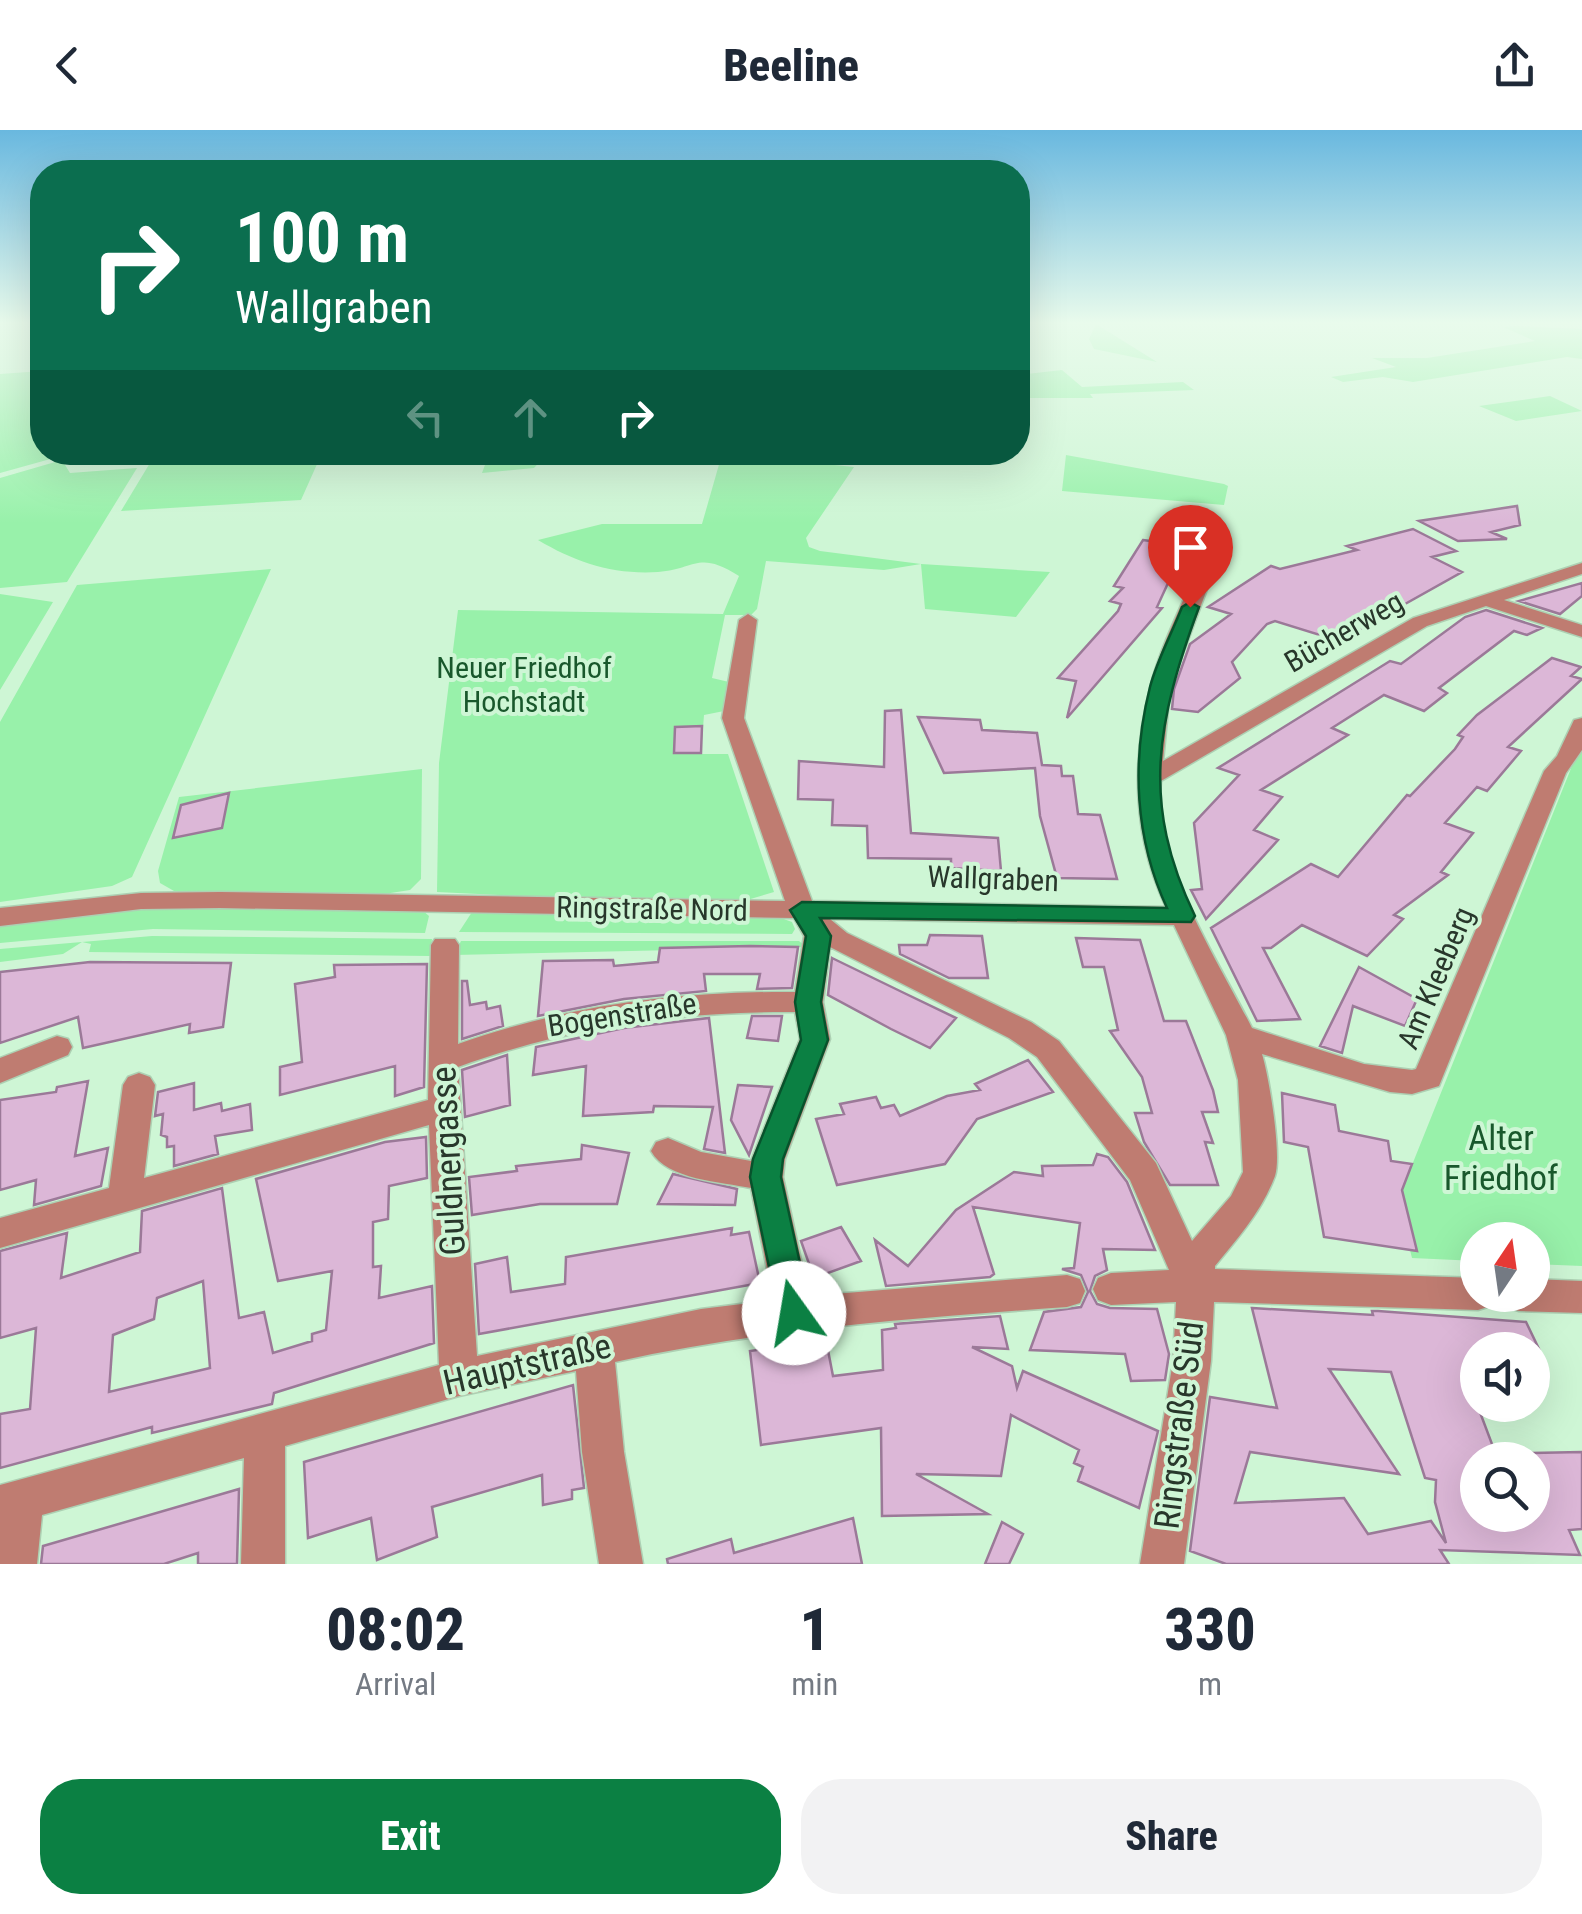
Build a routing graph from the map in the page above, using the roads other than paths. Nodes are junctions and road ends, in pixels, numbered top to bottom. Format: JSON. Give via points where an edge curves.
{"nodes":[{"id":1,"x":1216,"y":544,"type":"dead end"},
{"id":2,"x":1582,"y":568,"type":"edge"},
{"id":3,"x":1482,"y":599,"type":"junction"},
{"id":4,"x":748,"y":620,"type":"dead end"},
{"id":5,"x":1582,"y":631,"type":"edge"},
{"id":6,"x":1582,"y":726,"type":"edge"},
{"id":7,"x":1148,"y":778,"type":"junction"},
{"id":8,"x":802,"y":910,"type":"junction"},
{"id":9,"x":1183,"y":916,"type":"junction"},
{"id":10,"x":0,"y":917,"type":"edge"},
{"id":11,"x":445,"y":945,"type":"dead end"},
{"id":12,"x":808,"y":1002,"type":"junction"},
{"id":13,"x":1241,"y":1035,"type":"junction"},
{"id":14,"x":57,"y":1047,"type":"dead end"},
{"id":15,"x":442,"y":1061,"type":"junction"},
{"id":16,"x":0,"y":1071,"type":"edge"},
{"id":17,"x":139,"y":1085,"type":"dead end"},
{"id":18,"x":444,"y":1108,"type":"junction"},
{"id":19,"x":668,"y":1151,"type":"dead end"},
{"id":20,"x":766,"y":1177,"type":"junction"},
{"id":21,"x":125,"y":1199,"type":"junction"},
{"id":22,"x":0,"y":1233,"type":"edge"},
{"id":23,"x":1194,"y":1285,"type":"junction"},
{"id":24,"x":1111,"y":1289,"type":"dead end"},
{"id":25,"x":1067,"y":1291,"type":"dead end"},
{"id":26,"x":1460,"y":1293,"type":"edge"},
{"id":27,"x":1550,"y":1296,"type":"edge"},
{"id":28,"x":1582,"y":1297,"type":"edge"},
{"id":29,"x":794,"y":1313,"type":"junction"},
{"id":30,"x":594,"y":1348,"type":"junction"},
{"id":31,"x":459,"y":1378,"type":"junction"},
{"id":32,"x":265,"y":1430,"type":"junction"},
{"id":33,"x":12,"y":1503,"type":"edge"},
{"id":34,"x":14,"y":1564,"type":"edge"},
{"id":35,"x":264,"y":1564,"type":"edge"},
{"id":36,"x":621,"y":1564,"type":"edge"},
{"id":37,"x":1162,"y":1564,"type":"edge"}],
"edges":[{"from":1,"to":7,"type":"street","via":[[1160,688]]},
{"from":2,"to":3,"type":"street","name":"Bücherweg"},
{"from":3,"to":5,"type":"street"},
{"from":3,"to":7,"type":"street","name":"Bücherweg","via":[[1420,622]]},
{"from":4,"to":8,"type":"street","via":[[733,718]]},
{"from":6,"to":13,"type":"street","name":"Am Kleeberg","via":[[1555,772],[1428,1078],[1418,1084],[1378,1078]]},
{"from":7,"to":9,"type":"street","via":[[1154,847]]},
{"from":8,"to":9,"type":"street","name":"Wallgraben"},
{"from":8,"to":10,"type":"street","name":"Ringstraße Nord","via":[[161,901]]},
{"from":8,"to":12,"type":"street","via":[[818,936]]},
{"from":8,"to":23,"type":"street","via":[[837,939],[1048,1049],[1144,1172]]},
{"from":9,"to":13,"type":"street"},
{"from":11,"to":15,"type":"street","name":"Guldnergasse"},
{"from":12,"to":15,"type":"street","name":"Bogenstraße","via":[[699,1001],[612,1010],[544,1025]]},
{"from":12,"to":20,"type":"street","via":[[815,1040]]},
{"from":13,"to":23,"type":"street","via":[[1254,1080],[1260,1172],[1243,1206],[1202,1249]]},
{"from":14,"to":16,"type":"street"},
{"from":15,"to":18,"type":"street","name":"Guldnergasse"},
{"from":17,"to":21,"type":"street"},
{"from":18,"to":21,"type":"street"},
{"from":18,"to":31,"type":"street","name":"Guldnergasse"},
{"from":19,"to":20,"type":"street","via":[[696,1164]]},
{"from":20,"to":29,"type":"street"},
{"from":21,"to":22,"type":"street"},
{"from":23,"to":24,"type":"street"},
{"from":23,"to":26,"type":"street"},
{"from":23,"to":37,"type":"street","name":"Ringstraße Süd","via":[[1192,1360]]},
{"from":25,"to":29,"type":"street","name":"Hauptstraße"},
{"from":27,"to":28,"type":"street"},
{"from":29,"to":30,"type":"street","name":"Hauptstraße"},
{"from":30,"to":31,"type":"street","name":"Hauptstraße"},
{"from":30,"to":36,"type":"street"},
{"from":31,"to":32,"type":"street","name":"Hauptstraße"},
{"from":32,"to":33,"type":"street","name":"Hauptstraße"},
{"from":32,"to":35,"type":"street"},
{"from":33,"to":34,"type":"street"}]}
